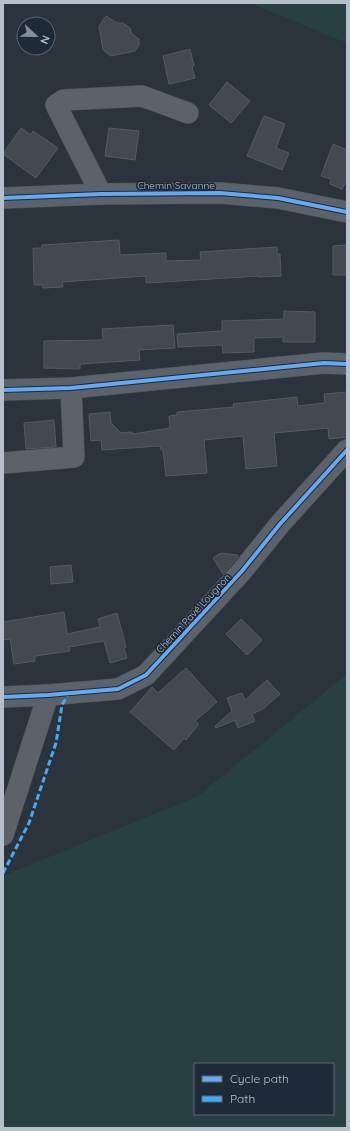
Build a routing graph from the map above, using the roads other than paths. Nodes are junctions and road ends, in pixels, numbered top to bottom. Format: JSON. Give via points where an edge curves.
{"nodes":[{"id":1,"x":188,"y":113,"type":"dead end"},
{"id":2,"x":101,"y":194,"type":"junction"},
{"id":3,"x":3,"y":198,"type":"edge"},
{"id":4,"x":347,"y":212,"type":"edge"},
{"id":5,"x":347,"y":364,"type":"edge"},
{"id":6,"x":71,"y":388,"type":"junction"},
{"id":7,"x":3,"y":390,"type":"edge"},
{"id":8,"x":347,"y":450,"type":"edge"},
{"id":9,"x":3,"y":463,"type":"edge"},
{"id":10,"x":48,"y":695,"type":"junction"},
{"id":11,"x":3,"y":697,"type":"edge"},
{"id":12,"x":3,"y":835,"type":"edge"}],
"edges":[{"from":1,"to":2,"type":"street","via":[[142,96],[64,100],[56,105]]},
{"from":2,"to":3,"type":"street","name":"Chemin Savanne"},
{"from":2,"to":4,"type":"street","name":"Chemin Savanne","via":[[220,193],[278,198]]},
{"from":5,"to":6,"type":"street"},
{"from":6,"to":7,"type":"street"},
{"from":6,"to":9,"type":"street","via":[[74,456]]},
{"from":8,"to":10,"type":"street","name":"Chemin Pavé Lougnon","via":[[280,524],[242,571],[146,675],[118,689]]},
{"from":10,"to":11,"type":"street","name":"Chemin Pavé Lougnon"},
{"from":10,"to":12,"type":"street"}]}
